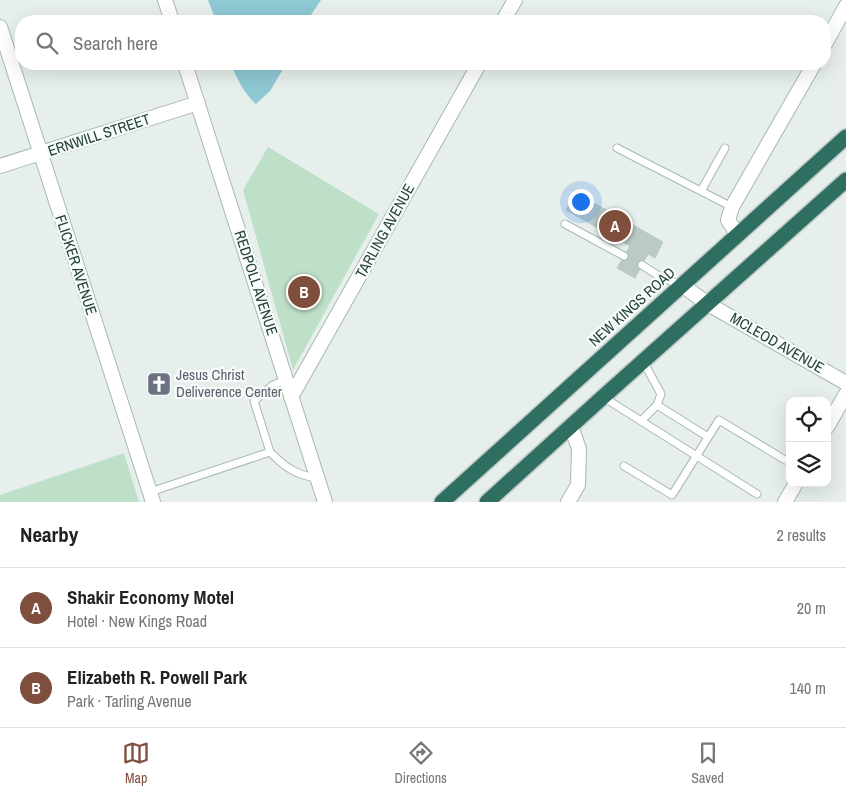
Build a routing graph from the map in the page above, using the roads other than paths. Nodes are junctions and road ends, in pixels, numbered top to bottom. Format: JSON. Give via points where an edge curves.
{"nodes":[{"id":1,"x":166,"y":0,"type":"edge"},
{"id":2,"x":515,"y":0,"type":"edge"},
{"id":3,"x":846,"y":6,"type":"edge"},
{"id":4,"x":170,"y":15,"type":"edge"},
{"id":5,"x":506,"y":15,"type":"edge"},
{"id":6,"x":0,"y":27,"type":"edge"},
{"id":7,"x":831,"y":33,"type":"edge"},
{"id":8,"x":188,"y":70,"type":"edge"},
{"id":9,"x":476,"y":70,"type":"edge"},
{"id":10,"x":811,"y":70,"type":"edge"},
{"id":11,"x":198,"y":103,"type":"junction"},
{"id":12,"x":846,"y":137,"type":"edge"},
{"id":13,"x":617,"y":148,"type":"dead end"},
{"id":14,"x":725,"y":148,"type":"dead end"},
{"id":15,"x":40,"y":153,"type":"junction"},
{"id":16,"x":0,"y":166,"type":"edge"},
{"id":17,"x":846,"y":180,"type":"edge"},
{"id":18,"x":701,"y":191,"type":"junction"},
{"id":19,"x":732,"y":208,"type":"junction"},
{"id":20,"x":565,"y":224,"type":"dead end"},
{"id":21,"x":737,"y":234,"type":"junction"},
{"id":22,"x":624,"y":256,"type":"dead end"},
{"id":23,"x":642,"y":265,"type":"dead end"},
{"id":24,"x":682,"y":285,"type":"junction"},
{"id":25,"x":708,"y":304,"type":"junction"},
{"id":26,"x":643,"y":361,"type":"junction"},
{"id":27,"x":286,"y":380,"type":"junction"},
{"id":28,"x":846,"y":382,"type":"edge"},
{"id":29,"x":846,"y":394,"type":"edge"},
{"id":30,"x":291,"y":397,"type":"junction"},
{"id":31,"x":602,"y":397,"type":"junction"},
{"id":32,"x":657,"y":405,"type":"junction"},
{"id":33,"x":831,"y":420,"type":"edge"},
{"id":34,"x":641,"y":421,"type":"junction"},
{"id":35,"x":571,"y":426,"type":"junction"},
{"id":36,"x":708,"y":436,"type":"junction"},
{"id":37,"x":270,"y":452,"type":"junction"},
{"id":38,"x":696,"y":456,"type":"junction"},
{"id":39,"x":785,"y":460,"type":"dead end"},
{"id":40,"x":624,"y":466,"type":"dead end"},
{"id":41,"x":317,"y":478,"type":"junction"},
{"id":42,"x":794,"y":487,"type":"edge"},
{"id":43,"x":758,"y":494,"type":"dead end"},
{"id":44,"x":151,"y":497,"type":"edge"},
{"id":45,"x":325,"y":502,"type":"edge"},
{"id":46,"x":442,"y":502,"type":"edge"},
{"id":47,"x":487,"y":502,"type":"edge"},
{"id":48,"x":568,"y":502,"type":"edge"},
{"id":49,"x":785,"y":502,"type":"edge"}],
"edges":[{"from":1,"to":4,"type":"street"},
{"from":2,"to":5,"type":"street"},
{"from":3,"to":7,"type":"street"},
{"from":6,"to":15,"type":"street","name":"FLICKER AVENUE"},
{"from":8,"to":11,"type":"street","name":"REDPOLL AVENUE"},
{"from":9,"to":30,"type":"street","name":"TARLING AVENUE"},
{"from":10,"to":19,"type":"street"},
{"from":11,"to":15,"type":"street","name":"ERNWILL STREET"},
{"from":11,"to":27,"type":"street","name":"REDPOLL AVENUE"},
{"from":12,"to":21,"type":"highway","name":"NEW KINGS ROAD"},
{"from":13,"to":18,"type":"lane"},
{"from":14,"to":18,"type":"lane"},
{"from":15,"to":16,"type":"street","name":"ERNWILL STREET"},
{"from":15,"to":44,"type":"street","name":"FLICKER AVENUE"},
{"from":17,"to":25,"type":"highway"},
{"from":18,"to":19,"type":"lane"},
{"from":19,"to":21,"type":"street","via":[[728,220]]},
{"from":20,"to":22,"type":"lane"},
{"from":21,"to":24,"type":"highway","name":"NEW KINGS ROAD"},
{"from":23,"to":24,"type":"lane","via":[[662,278]]},
{"from":24,"to":25,"type":"street","name":"MCLEOD AVENUE"},
{"from":24,"to":46,"type":"highway","name":"NEW KINGS ROAD"},
{"from":25,"to":26,"type":"highway"},
{"from":25,"to":28,"type":"street","name":"MCLEOD AVENUE"},
{"from":26,"to":31,"type":"highway"},
{"from":26,"to":32,"type":"lane","via":[[661,394]]},
{"from":27,"to":30,"type":"street","name":"REDPOLL AVENUE"},
{"from":27,"to":37,"type":"lane","via":[[273,385],[254,401]]},
{"from":29,"to":33,"type":"street"},
{"from":30,"to":41,"type":"street","name":"REDPOLL AVENUE"},
{"from":31,"to":34,"type":"lane"},
{"from":31,"to":35,"type":"highway"},
{"from":32,"to":34,"type":"lane"},
{"from":32,"to":36,"type":"lane"},
{"from":34,"to":38,"type":"lane"},
{"from":35,"to":47,"type":"highway"},
{"from":35,"to":48,"type":"street","via":[[579,449],[578,484]]},
{"from":36,"to":38,"type":"lane"},
{"from":36,"to":39,"type":"lane","via":[[719,420]]},
{"from":37,"to":41,"type":"lane","via":[[302,476]]},
{"from":37,"to":44,"type":"lane"},
{"from":38,"to":40,"type":"lane","via":[[672,496]]},
{"from":38,"to":43,"type":"lane"},
{"from":41,"to":45,"type":"street","name":"REDPOLL AVENUE"},
{"from":42,"to":49,"type":"street"}]}
